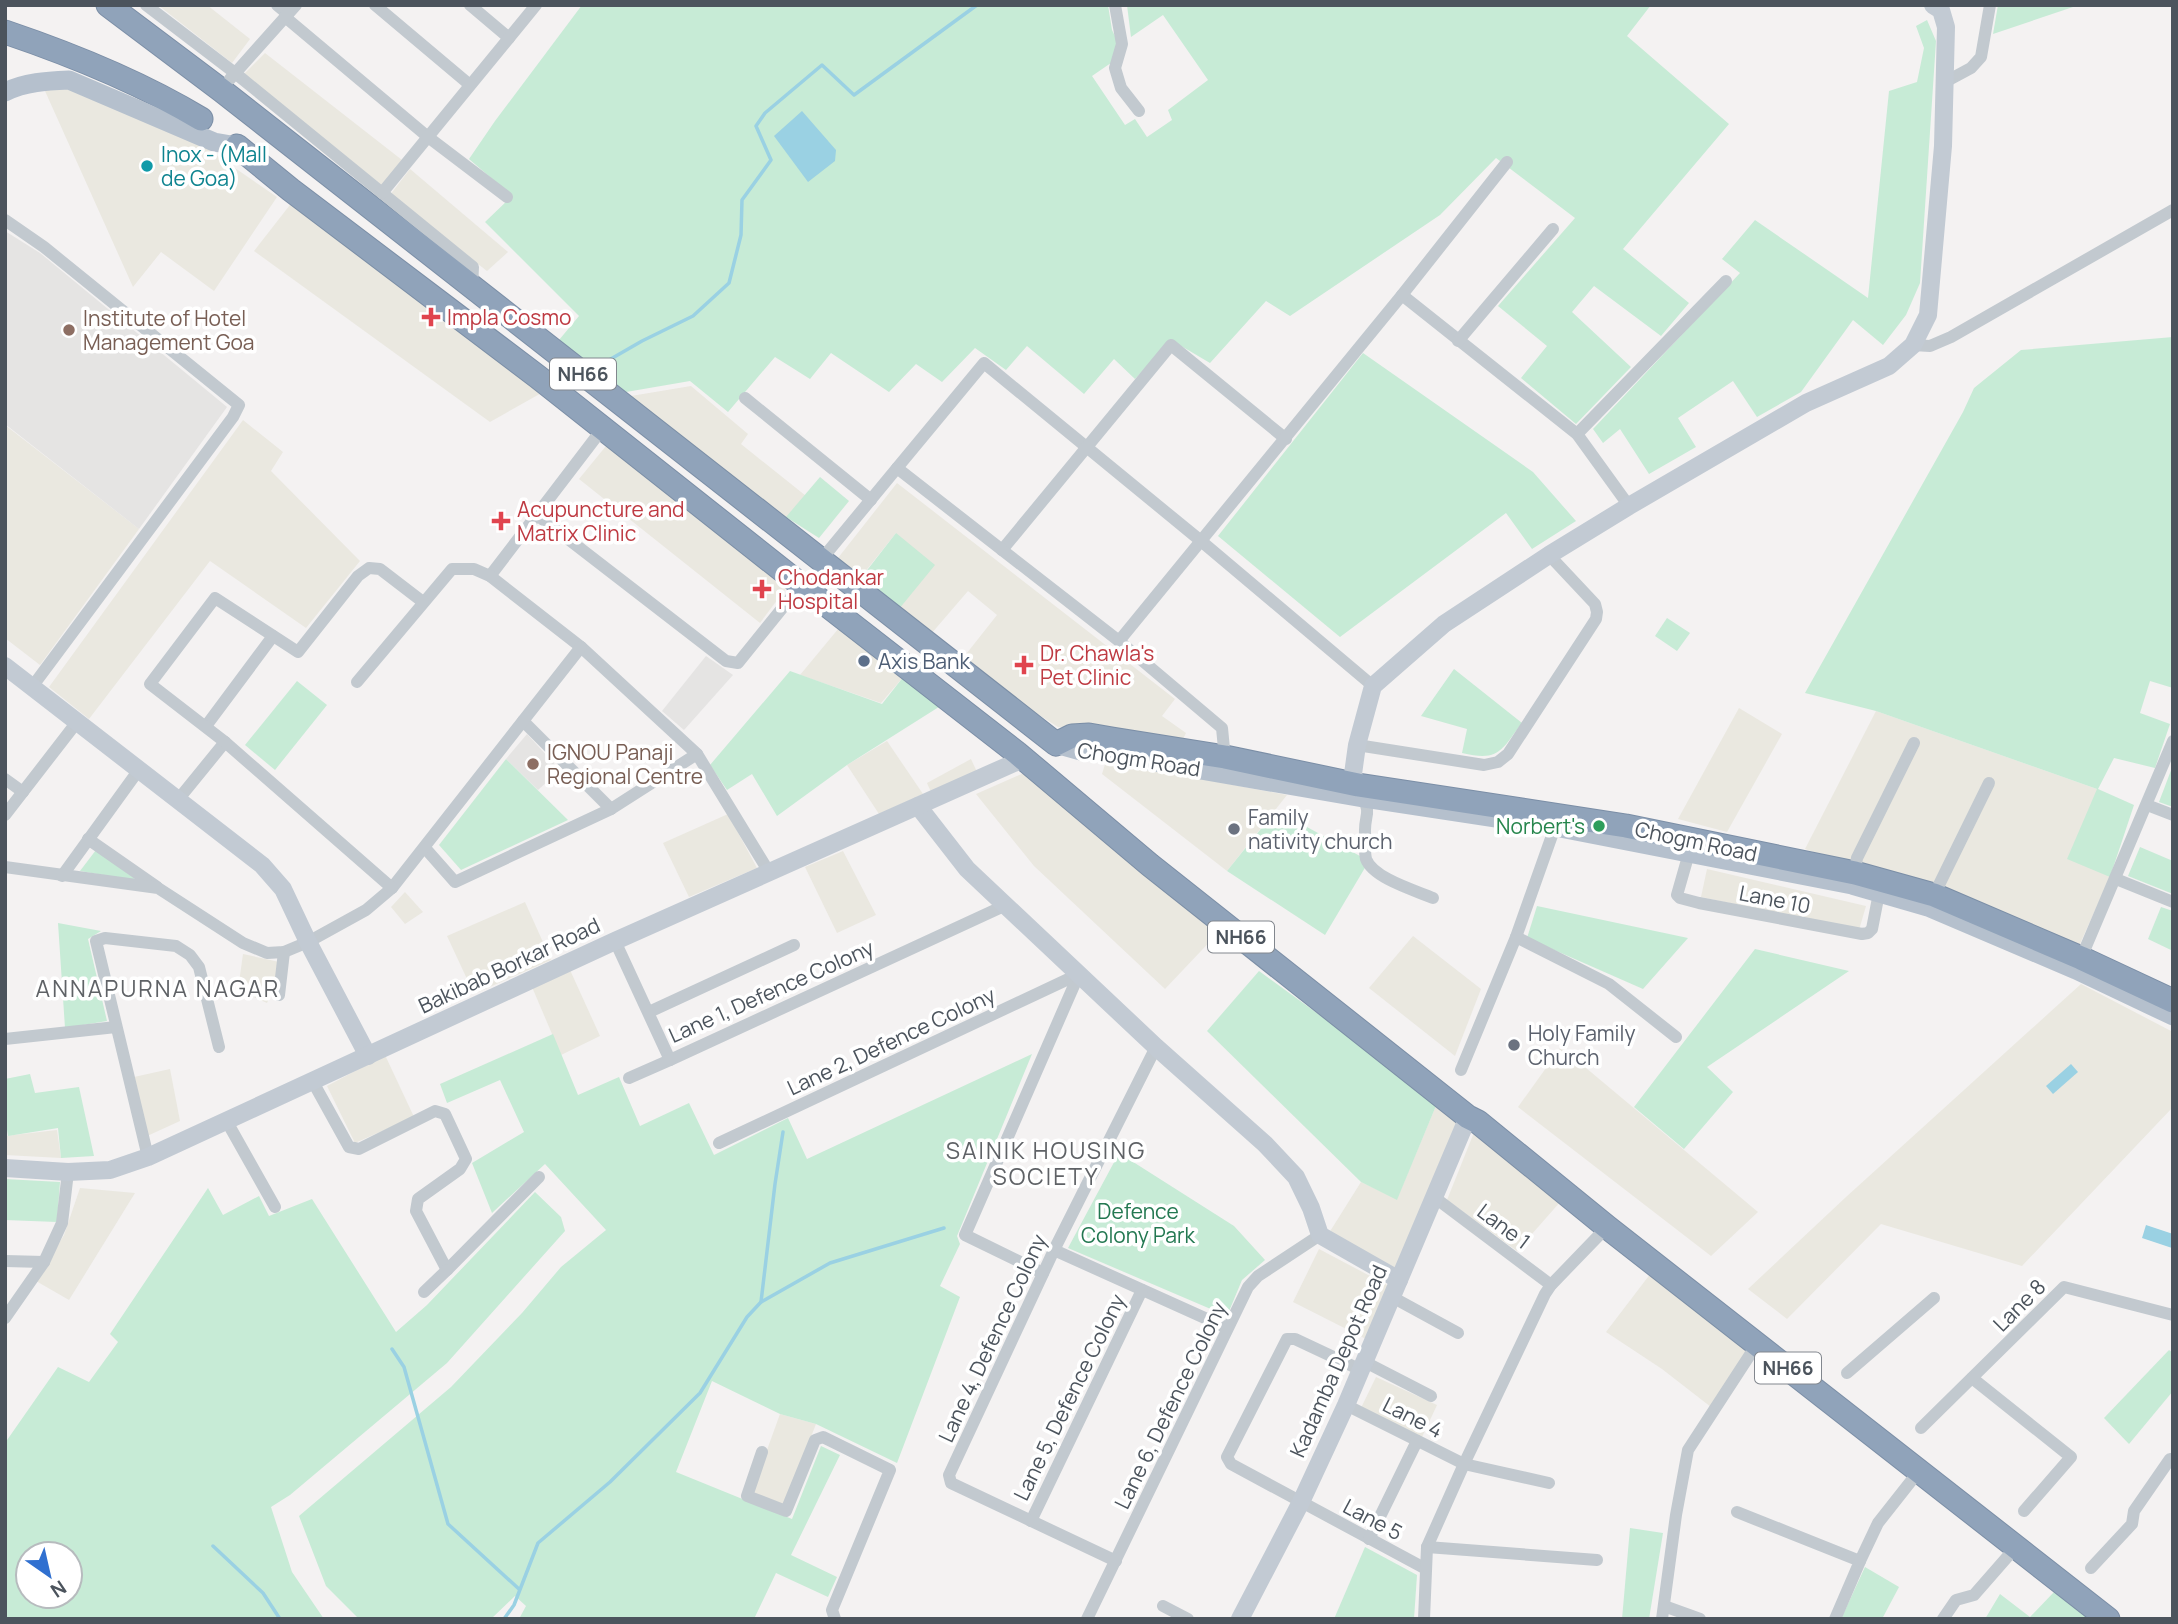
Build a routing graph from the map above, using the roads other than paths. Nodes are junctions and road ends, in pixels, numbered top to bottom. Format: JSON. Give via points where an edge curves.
{"nodes":[{"id":1,"x":108,"y":5,"type":"edge"},
{"id":2,"x":146,"y":5,"type":"edge"},
{"id":3,"x":276,"y":5,"type":"edge"},
{"id":4,"x":375,"y":5,"type":"edge"},
{"id":5,"x":470,"y":5,"type":"edge"},
{"id":6,"x":536,"y":5,"type":"edge"},
{"id":7,"x":1115,"y":5,"type":"edge"},
{"id":8,"x":1933,"y":5,"type":"edge"},
{"id":9,"x":1990,"y":5,"type":"edge"},
{"id":10,"x":290,"y":12,"type":"edge"},
{"id":11,"x":5,"y":32,"type":"edge"},
{"id":12,"x":509,"y":38,"type":"junction"},
{"id":13,"x":228,"y":82,"type":"junction"},
{"id":14,"x":1945,"y":82,"type":"junction"},
{"id":15,"x":470,"y":85,"type":"junction"},
{"id":16,"x":5,"y":92,"type":"edge"},
{"id":17,"x":1139,"y":111,"type":"dead end"},
{"id":18,"x":201,"y":119,"type":"dead end"},
{"id":19,"x":428,"y":137,"type":"junction"},
{"id":20,"x":237,"y":146,"type":"joint"},
{"id":21,"x":1507,"y":162,"type":"dead end"},
{"id":22,"x":382,"y":193,"type":"junction"},
{"id":23,"x":507,"y":197,"type":"dead end"},
{"id":24,"x":2173,"y":210,"type":"edge"},
{"id":25,"x":5,"y":220,"type":"edge"},
{"id":26,"x":1553,"y":229,"type":"dead end"},
{"id":27,"x":1726,"y":281,"type":"dead end"},
{"id":28,"x":472,"y":288,"type":"junction"},
{"id":29,"x":1402,"y":295,"type":"junction"},
{"id":30,"x":1458,"y":341,"type":"junction"},
{"id":31,"x":1913,"y":345,"type":"junction"},
{"id":32,"x":745,"y":398,"type":"dead end"},
{"id":33,"x":603,"y":428,"type":"junction"},
{"id":34,"x":1577,"y":434,"type":"junction"},
{"id":35,"x":1286,"y":439,"type":"junction"},
{"id":36,"x":1087,"y":447,"type":"junction"},
{"id":37,"x":897,"y":468,"type":"junction"},
{"id":38,"x":871,"y":500,"type":"junction"},
{"id":39,"x":1629,"y":506,"type":"junction"},
{"id":40,"x":537,"y":515,"type":"junction"},
{"id":41,"x":1201,"y":541,"type":"junction"},
{"id":42,"x":1002,"y":550,"type":"junction"},
{"id":43,"x":1549,"y":555,"type":"junction"},
{"id":44,"x":821,"y":560,"type":"junction"},
{"id":45,"x":490,"y":576,"type":"junction"},
{"id":46,"x":801,"y":585,"type":"junction"},
{"id":47,"x":424,"y":602,"type":"junction"},
{"id":48,"x":273,"y":636,"type":"junction"},
{"id":49,"x":1119,"y":641,"type":"junction"},
{"id":50,"x":581,"y":647,"type":"junction"},
{"id":51,"x":5,"y":666,"type":"edge"},
{"id":52,"x":358,"y":682,"type":"dead end"},
{"id":53,"x":32,"y":687,"type":"junction"},
{"id":54,"x":1373,"y":687,"type":"junction"},
{"id":55,"x":523,"y":721,"type":"junction"},
{"id":56,"x":77,"y":722,"type":"junction"},
{"id":57,"x":206,"y":726,"type":"junction"},
{"id":58,"x":2173,"y":741,"type":"edge"},
{"id":59,"x":225,"y":742,"type":"junction"},
{"id":60,"x":1914,"y":743,"type":"dead end"},
{"id":61,"x":1357,"y":745,"type":"junction"},
{"id":62,"x":697,"y":754,"type":"junction"},
{"id":63,"x":1023,"y":759,"type":"junction"},
{"id":64,"x":1225,"y":765,"type":"junction"},
{"id":65,"x":138,"y":771,"type":"junction"},
{"id":66,"x":5,"y":779,"type":"edge"},
{"id":67,"x":1989,"y":783,"type":"dead end"},
{"id":68,"x":23,"y":792,"type":"junction"},
{"id":69,"x":1360,"y":792,"type":"junction"},
{"id":70,"x":177,"y":801,"type":"junction"},
{"id":71,"x":2147,"y":805,"type":"junction"},
{"id":72,"x":918,"y":806,"type":"junction"},
{"id":73,"x":611,"y":809,"type":"junction"},
{"id":74,"x":5,"y":815,"type":"edge"},
{"id":75,"x":2173,"y":815,"type":"edge"},
{"id":76,"x":1555,"y":827,"type":"junction"},
{"id":77,"x":88,"y":839,"type":"junction"},
{"id":78,"x":425,"y":848,"type":"junction"},
{"id":79,"x":1689,"y":853,"type":"junction"},
{"id":80,"x":5,"y":867,"type":"edge"},
{"id":81,"x":769,"y":872,"type":"junction"},
{"id":82,"x":62,"y":876,"type":"junction"},
{"id":83,"x":2116,"y":878,"type":"junction"},
{"id":84,"x":1853,"y":879,"type":"junction"},
{"id":85,"x":158,"y":888,"type":"junction"},
{"id":86,"x":392,"y":888,"type":"junction"},
{"id":87,"x":1879,"y":893,"type":"junction"},
{"id":88,"x":1433,"y":898,"type":"dead end"},
{"id":89,"x":1931,"y":901,"type":"junction"},
{"id":90,"x":2173,"y":902,"type":"edge"},
{"id":91,"x":1006,"y":905,"type":"junction"},
{"id":92,"x":1516,"y":937,"type":"junction"},
{"id":93,"x":615,"y":941,"type":"junction"},
{"id":94,"x":307,"y":942,"type":"junction"},
{"id":95,"x":794,"y":946,"type":"dead end"},
{"id":96,"x":284,"y":952,"type":"junction"},
{"id":97,"x":2078,"y":964,"type":"junction"},
{"id":98,"x":1079,"y":974,"type":"junction"},
{"id":99,"x":279,"y":995,"type":"dead end"},
{"id":100,"x":2173,"y":1001,"type":"edge"},
{"id":101,"x":649,"y":1012,"type":"junction"},
{"id":102,"x":2173,"y":1016,"type":"edge"},
{"id":103,"x":116,"y":1027,"type":"junction"},
{"id":104,"x":1676,"y":1037,"type":"dead end"},
{"id":105,"x":5,"y":1039,"type":"edge"},
{"id":106,"x":1156,"y":1046,"type":"junction"},
{"id":107,"x":219,"y":1047,"type":"dead end"},
{"id":108,"x":368,"y":1056,"type":"junction"},
{"id":109,"x":670,"y":1060,"type":"junction"},
{"id":110,"x":1461,"y":1070,"type":"dead end"},
{"id":111,"x":629,"y":1078,"type":"dead end"},
{"id":112,"x":313,"y":1082,"type":"junction"},
{"id":113,"x":1468,"y":1117,"type":"junction"},
{"id":114,"x":226,"y":1120,"type":"junction"},
{"id":115,"x":719,"y":1143,"type":"dead end"},
{"id":116,"x":148,"y":1157,"type":"junction"},
{"id":117,"x":5,"y":1168,"type":"edge"},
{"id":118,"x":68,"y":1172,"type":"junction"},
{"id":119,"x":539,"y":1177,"type":"dead end"},
{"id":120,"x":1434,"y":1197,"type":"junction"},
{"id":121,"x":275,"y":1207,"type":"dead end"},
{"id":122,"x":1607,"y":1227,"type":"junction"},
{"id":123,"x":1320,"y":1235,"type":"junction"},
{"id":124,"x":1054,"y":1250,"type":"junction"},
{"id":125,"x":5,"y":1261,"type":"edge"},
{"id":126,"x":44,"y":1262,"type":"junction"},
{"id":127,"x":447,"y":1270,"type":"junction"},
{"id":128,"x":1043,"y":1273,"type":"junction"},
{"id":129,"x":1550,"y":1285,"type":"junction"},
{"id":130,"x":1395,"y":1288,"type":"junction"},
{"id":131,"x":1142,"y":1290,"type":"junction"},
{"id":132,"x":425,"y":1292,"type":"dead end"},
{"id":133,"x":1934,"y":1298,"type":"dead end"},
{"id":134,"x":2173,"y":1315,"type":"edge"},
{"id":135,"x":5,"y":1318,"type":"edge"},
{"id":136,"x":1227,"y":1328,"type":"junction"},
{"id":137,"x":1458,"y":1333,"type":"dead end"},
{"id":138,"x":1757,"y":1345,"type":"junction"},
{"id":139,"x":1363,"y":1366,"type":"junction"},
{"id":140,"x":1847,"y":1373,"type":"dead end"},
{"id":141,"x":1972,"y":1378,"type":"junction"},
{"id":142,"x":1431,"y":1396,"type":"dead end"},
{"id":143,"x":1346,"y":1405,"type":"junction"},
{"id":144,"x":1921,"y":1428,"type":"dead end"},
{"id":145,"x":1416,"y":1441,"type":"junction"},
{"id":146,"x":762,"y":1452,"type":"dead end"},
{"id":147,"x":2173,"y":1459,"type":"edge"},
{"id":148,"x":1464,"y":1464,"type":"junction"},
{"id":149,"x":1919,"y":1471,"type":"junction"},
{"id":150,"x":1549,"y":1483,"type":"dead end"},
{"id":151,"x":1301,"y":1502,"type":"junction"},
{"id":152,"x":2024,"y":1511,"type":"dead end"},
{"id":153,"x":1737,"y":1513,"type":"dead end"},
{"id":154,"x":1031,"y":1521,"type":"junction"},
{"id":155,"x":1369,"y":1539,"type":"junction"},
{"id":156,"x":1427,"y":1547,"type":"junction"},
{"id":157,"x":2016,"y":1547,"type":"junction"},
{"id":158,"x":1597,"y":1560,"type":"dead end"},
{"id":159,"x":1116,"y":1561,"type":"junction"},
{"id":160,"x":1860,"y":1561,"type":"junction"},
{"id":161,"x":2091,"y":1568,"type":"dead end"},
{"id":162,"x":1426,"y":1569,"type":"junction"},
{"id":163,"x":1163,"y":1606,"type":"dead end"},
{"id":164,"x":1663,"y":1612,"type":"edge"},
{"id":165,"x":835,"y":1619,"type":"edge"},
{"id":166,"x":1087,"y":1619,"type":"edge"},
{"id":167,"x":1188,"y":1619,"type":"edge"},
{"id":168,"x":1240,"y":1619,"type":"edge"},
{"id":169,"x":1424,"y":1619,"type":"edge"},
{"id":170,"x":1700,"y":1619,"type":"edge"},
{"id":171,"x":1835,"y":1619,"type":"edge"},
{"id":172,"x":1943,"y":1619,"type":"edge"},
{"id":173,"x":2108,"y":1619,"type":"edge"}],
"edges":[{"from":1,"to":13,"type":"highway","number":"NH66"},
{"from":2,"to":13,"type":"street"},
{"from":3,"to":10,"type":"street"},
{"from":4,"to":15,"type":"street"},
{"from":5,"to":12,"type":"street"},
{"from":6,"to":12,"type":"street"},
{"from":7,"to":17,"type":"street","via":[[1122,44],[1115,68],[1121,88]]},
{"from":8,"to":14,"type":"street","via":[[1941,10],[1946,27]]},
{"from":9,"to":14,"type":"street","via":[[1981,57]]},
{"from":10,"to":13,"type":"street"},
{"from":10,"to":19,"type":"street"},
{"from":11,"to":18,"type":"highway","via":[[149,89]]},
{"from":12,"to":15,"type":"street"},
{"from":13,"to":22,"type":"street"},
{"from":13,"to":28,"type":"highway","number":"NH66"},
{"from":14,"to":31,"type":"street","via":[[1928,315]]},
{"from":15,"to":19,"type":"street"},
{"from":16,"to":20,"type":"main road","number":"NH66","via":[[69,80],[214,142]]},
{"from":19,"to":22,"type":"street"},
{"from":19,"to":23,"type":"street"},
{"from":20,"to":33,"type":"highway","number":"NH66"},
{"from":21,"to":29,"type":"street"},
{"from":22,"to":28,"type":"street","via":[[473,267]]},
{"from":24,"to":31,"type":"street","via":[[1951,337],[1930,346]]},
{"from":25,"to":53,"type":"street","via":[[239,405]]},
{"from":26,"to":30,"type":"street"},
{"from":27,"to":34,"type":"street"},
{"from":28,"to":44,"type":"highway","number":"NH66"},
{"from":29,"to":30,"type":"street"},
{"from":29,"to":35,"type":"street"},
{"from":30,"to":34,"type":"street"},
{"from":31,"to":39,"type":"street","via":[[1888,366],[1806,403]]},
{"from":32,"to":38,"type":"street"},
{"from":33,"to":40,"type":"street"},
{"from":33,"to":46,"type":"highway","number":"NH66"},
{"from":34,"to":39,"type":"street"},
{"from":35,"to":36,"type":"street","via":[[1171,345]]},
{"from":35,"to":41,"type":"street"},
{"from":36,"to":37,"type":"street","via":[[984,363]]},
{"from":36,"to":41,"type":"street"},
{"from":36,"to":42,"type":"street"},
{"from":37,"to":38,"type":"street"},
{"from":37,"to":42,"type":"street"},
{"from":38,"to":44,"type":"street"},
{"from":39,"to":43,"type":"street"},
{"from":40,"to":45,"type":"street"},
{"from":40,"to":46,"type":"street","via":[[726,661],[738,663]]},
{"from":41,"to":49,"type":"street"},
{"from":41,"to":54,"type":"street"},
{"from":42,"to":49,"type":"street"},
{"from":43,"to":54,"type":"street","via":[[1444,624]]},
{"from":43,"to":61,"type":"street","via":[[1595,604],[1596,619],[1508,754],[1484,765]]},
{"from":44,"to":64,"type":"highway","name":"Chogm Road","number":"NH66","via":[[1056,744],[1072,736],[1089,736]]},
{"from":45,"to":47,"type":"street","via":[[474,569],[453,569]]},
{"from":45,"to":50,"type":"street"},
{"from":46,"to":63,"type":"highway","number":"NH66"},
{"from":47,"to":48,"type":"street","via":[[380,569],[369,568],[298,652]]},
{"from":47,"to":52,"type":"street"},
{"from":48,"to":57,"type":"street"},
{"from":48,"to":57,"type":"street","via":[[215,598],[166,662],[150,684]]},
{"from":49,"to":64,"type":"street","via":[[1222,728]]},
{"from":50,"to":55,"type":"street"},
{"from":50,"to":62,"type":"street"},
{"from":51,"to":53,"type":"street"},
{"from":53,"to":56,"type":"street"},
{"from":54,"to":61,"type":"street"},
{"from":55,"to":73,"type":"street"},
{"from":55,"to":78,"type":"street"},
{"from":56,"to":65,"type":"street"},
{"from":56,"to":68,"type":"street"},
{"from":57,"to":59,"type":"street"},
{"from":58,"to":71,"type":"street"},
{"from":59,"to":70,"type":"street"},
{"from":59,"to":86,"type":"street"},
{"from":60,"to":84,"type":"street","via":[[1857,859]]},
{"from":61,"to":69,"type":"street","via":[[1353,774]]},
{"from":62,"to":73,"type":"street"},
{"from":62,"to":81,"type":"street"},
{"from":63,"to":72,"type":"street","name":"Bakibab Borkar Road"},
{"from":63,"to":113,"type":"highway","number":"NH66"},
{"from":64,"to":69,"type":"highway","name":"Chogm Road"},
{"from":65,"to":70,"type":"street"},
{"from":65,"to":77,"type":"street"},
{"from":66,"to":68,"type":"street"},
{"from":67,"to":89,"type":"street"},
{"from":68,"to":74,"type":"street"},
{"from":69,"to":76,"type":"main road","name":"Chogm Road"},
{"from":69,"to":84,"type":"highway","name":"Chogm Road","via":[[1626,826]]},
{"from":69,"to":88,"type":"street","via":[[1368,808],[1365,855],[1373,869]]},
{"from":70,"to":94,"type":"street","via":[[262,865],[283,890]]},
{"from":71,"to":75,"type":"street"},
{"from":71,"to":83,"type":"street"},
{"from":72,"to":81,"type":"street","name":"Bakibab Borkar Road"},
{"from":72,"to":91,"type":"street","via":[[967,869]]},
{"from":73,"to":78,"type":"street","via":[[455,882]]},
{"from":76,"to":79,"type":"main road","name":"Chogm Road"},
{"from":76,"to":92,"type":"street"},
{"from":77,"to":82,"type":"street"},
{"from":77,"to":85,"type":"street"},
{"from":78,"to":86,"type":"street"},
{"from":79,"to":84,"type":"main road","name":"Chogm Road"},
{"from":79,"to":87,"type":"street","name":"Lane 10","via":[[1677,895],[1699,903],[1862,934],[1872,929]]},
{"from":80,"to":82,"type":"street"},
{"from":81,"to":93,"type":"street","name":"Bakibab Borkar Road"},
{"from":82,"to":85,"type":"street"},
{"from":83,"to":90,"type":"street"},
{"from":83,"to":97,"type":"street"},
{"from":84,"to":87,"type":"main road","name":"Chogm Road"},
{"from":84,"to":89,"type":"highway","name":"Chogm Road"},
{"from":85,"to":96,"type":"street","via":[[243,943],[267,953]]},
{"from":86,"to":94,"type":"street","via":[[366,910]]},
{"from":87,"to":89,"type":"main road","name":"Chogm Road"},
{"from":89,"to":97,"type":"highway","name":"Chogm Road"},
{"from":91,"to":98,"type":"street"},
{"from":91,"to":109,"type":"street","name":"Lane 1, Defence Colony"},
{"from":92,"to":104,"type":"street","via":[[1609,984]]},
{"from":92,"to":110,"type":"street"},
{"from":93,"to":101,"type":"street","name":"Lane 1, Defence Colony"},
{"from":93,"to":108,"type":"street","name":"Bakibab Borkar Road"},
{"from":94,"to":96,"type":"street"},
{"from":94,"to":108,"type":"street"},
{"from":95,"to":101,"type":"street"},
{"from":96,"to":99,"type":"street"},
{"from":97,"to":100,"type":"highway","name":"Chogm Road"},
{"from":97,"to":102,"type":"main road","name":"Chogm Road"},
{"from":98,"to":106,"type":"street"},
{"from":98,"to":115,"type":"street","name":"Lane 2, Defence Colony"},
{"from":98,"to":128,"type":"street","via":[[965,1235]]},
{"from":101,"to":109,"type":"street","name":"Lane 1, Defence Colony"},
{"from":103,"to":105,"type":"street"},
{"from":103,"to":107,"type":"street","via":[[96,941],[105,938],[176,946],[199,967]]},
{"from":103,"to":116,"type":"street"},
{"from":106,"to":123,"type":"street","via":[[1296,1177]]},
{"from":106,"to":124,"type":"street","name":"Lane 4, Defence Colony"},
{"from":108,"to":112,"type":"street","name":"Bakibab Borkar Road"},
{"from":109,"to":111,"type":"street"},
{"from":112,"to":114,"type":"street","name":"Bakibab Borkar Road"},
{"from":112,"to":127,"type":"street","via":[[349,1147],[359,1149],[435,1111],[445,1114],[466,1158],[460,1169],[418,1199],[416,1211]]},
{"from":113,"to":120,"type":"street","name":"Kadamba Depot Road"},
{"from":113,"to":122,"type":"highway","number":"NH66"},
{"from":114,"to":116,"type":"street","name":"Bakibab Borkar Road"},
{"from":114,"to":121,"type":"street"},
{"from":116,"to":118,"type":"street","name":"Bakibab Borkar Road","via":[[110,1170]]},
{"from":117,"to":118,"type":"street","name":"Bakibab Borkar Road"},
{"from":118,"to":126,"type":"street","via":[[62,1223]]},
{"from":119,"to":127,"type":"street"},
{"from":120,"to":129,"type":"street","name":"Lane 1"},
{"from":120,"to":130,"type":"street","name":"Kadamba Depot Road"},
{"from":122,"to":129,"type":"street"},
{"from":122,"to":138,"type":"highway","number":"NH66"},
{"from":123,"to":130,"type":"street"},
{"from":123,"to":136,"type":"street","name":"Lane 6, Defence Colony","via":[[1258,1276]]},
{"from":124,"to":128,"type":"street","name":"Lane 4, Defence Colony"},
{"from":124,"to":131,"type":"street"},
{"from":125,"to":126,"type":"street"},
{"from":126,"to":135,"type":"street"},
{"from":127,"to":132,"type":"street"},
{"from":128,"to":154,"type":"street","name":"Lane 4, Defence Colony","via":[[948,1475],[951,1483]]},
{"from":129,"to":148,"type":"street"},
{"from":130,"to":137,"type":"street"},
{"from":130,"to":139,"type":"street","name":"Kadamba Depot Road"},
{"from":131,"to":136,"type":"street"},
{"from":131,"to":154,"type":"street","name":"Lane 5, Defence Colony"},
{"from":133,"to":140,"type":"street"},
{"from":134,"to":141,"type":"street","name":"Lane 8","via":[[2064,1287]]},
{"from":136,"to":159,"type":"street","name":"Lane 6, Defence Colony"},
{"from":138,"to":149,"type":"highway","number":"NH66"},
{"from":138,"to":164,"type":"street","via":[[1688,1450]]},
{"from":139,"to":142,"type":"street"},
{"from":139,"to":143,"type":"street","name":"Kadamba Depot Road"},
{"from":139,"to":151,"type":"street","name":"Lane 5","via":[[1287,1339],[1227,1457],[1231,1464]]},
{"from":141,"to":144,"type":"street","name":"Lane 8"},
{"from":141,"to":152,"type":"street","via":[[2071,1457]]},
{"from":143,"to":145,"type":"street","name":"Lane 4"},
{"from":143,"to":151,"type":"street","name":"Kadamba Depot Road"},
{"from":145,"to":148,"type":"street","name":"Lane 4"},
{"from":145,"to":155,"type":"street"},
{"from":146,"to":165,"type":"street","via":[[747,1496],[786,1511],[815,1440],[823,1437],[890,1470],[832,1610]]},
{"from":147,"to":161,"type":"street","via":[[2134,1511],[2132,1524]]},
{"from":148,"to":150,"type":"street","name":"Lane 4"},
{"from":148,"to":156,"type":"street"},
{"from":149,"to":157,"type":"highway","number":"NH66"},
{"from":149,"to":160,"type":"street","via":[[1878,1523]]},
{"from":151,"to":155,"type":"street","name":"Lane 5"},
{"from":151,"to":168,"type":"street","name":"Kadamba Depot Road"},
{"from":153,"to":160,"type":"street"},
{"from":154,"to":159,"type":"street","name":"Lane 4, Defence Colony"},
{"from":155,"to":162,"type":"street","name":"Lane 5"},
{"from":156,"to":158,"type":"street"},
{"from":156,"to":162,"type":"street"},
{"from":157,"to":172,"type":"street","via":[[1974,1595],[1956,1600]]},
{"from":157,"to":173,"type":"highway","number":"NH66"},
{"from":159,"to":166,"type":"street","name":"Lane 6, Defence Colony"},
{"from":160,"to":171,"type":"street"},
{"from":162,"to":169,"type":"street"},
{"from":163,"to":167,"type":"street"},
{"from":164,"to":170,"type":"street"}]}
